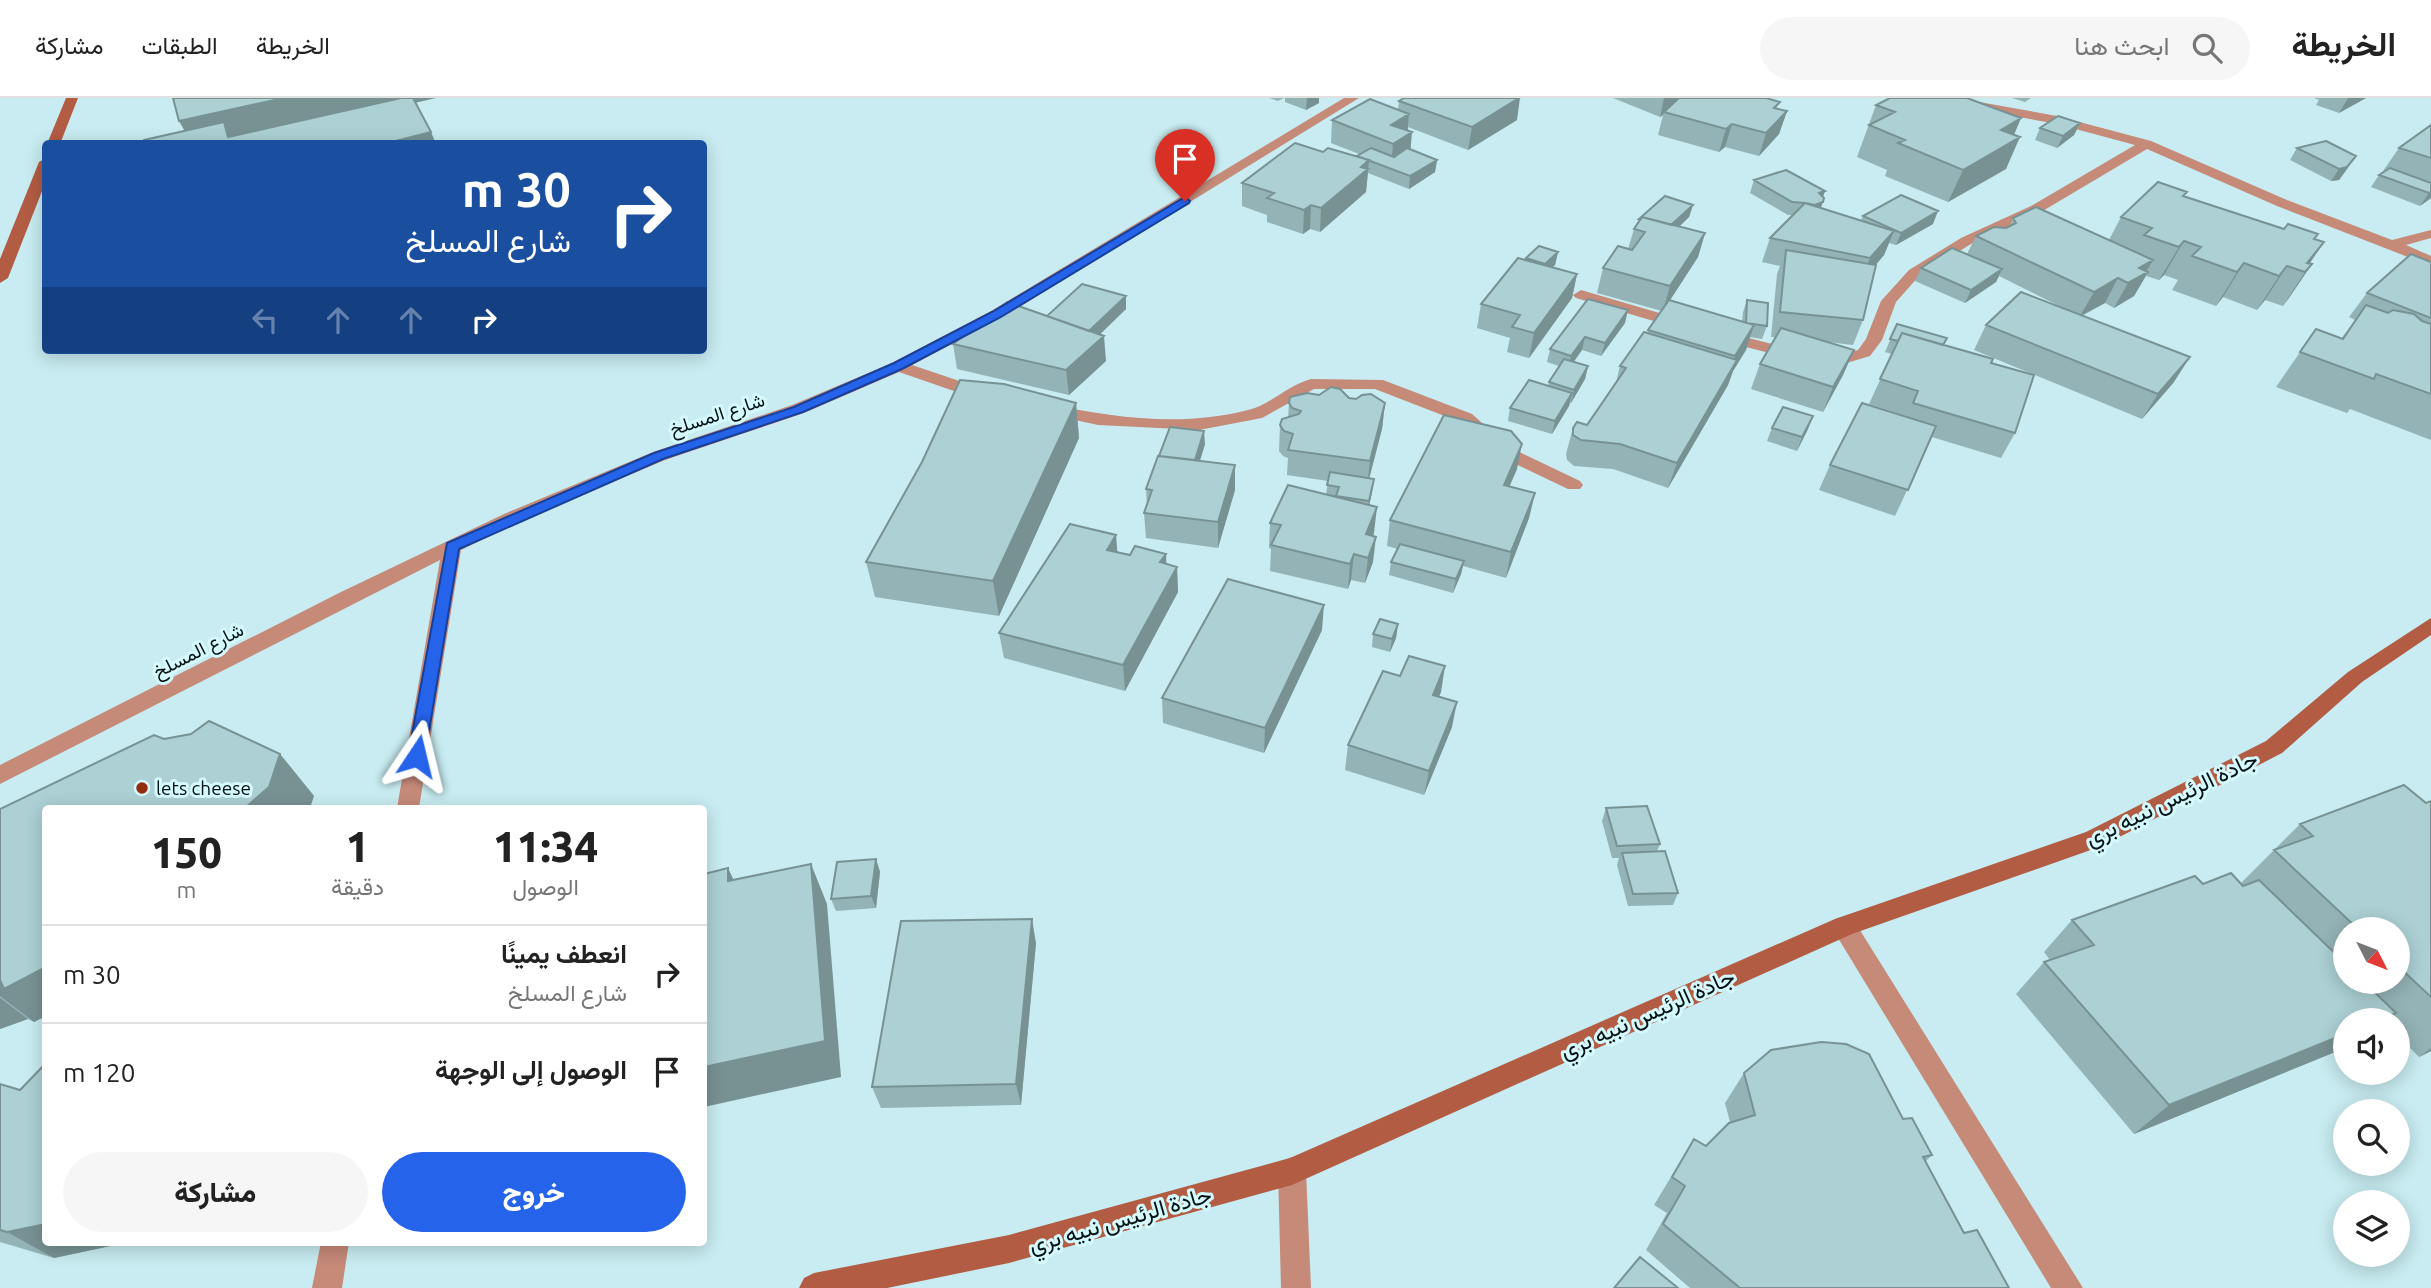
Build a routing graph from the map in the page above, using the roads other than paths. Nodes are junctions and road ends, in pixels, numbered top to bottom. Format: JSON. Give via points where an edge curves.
{"nodes":[{"id":1,"x":72,"y":98,"type":"edge"},
{"id":2,"x":1353,"y":98,"type":"edge"},
{"id":3,"x":1949,"y":101,"type":"edge"},
{"id":4,"x":55,"y":140,"type":"edge"},
{"id":5,"x":2146,"y":144,"type":"junction"},
{"id":6,"x":42,"y":172,"type":"edge"},
{"id":7,"x":2431,"y":234,"type":"edge"},
{"id":8,"x":2394,"y":244,"type":"junction"},
{"id":9,"x":2431,"y":262,"type":"edge"},
{"id":10,"x":0,"y":278,"type":"edge"},
{"id":11,"x":1581,"y":295,"type":"dead end"},
{"id":12,"x":898,"y":366,"type":"junction"},
{"id":13,"x":996,"y":398,"type":"edge"},
{"id":14,"x":1034,"y":406,"type":"edge"},
{"id":15,"x":1574,"y":485,"type":"dead end"},
{"id":16,"x":452,"y":547,"type":"junction"},
{"id":17,"x":2431,"y":625,"type":"edge"},
{"id":18,"x":0,"y":775,"type":"edge"},
{"id":19,"x":409,"y":805,"type":"edge"},
{"id":20,"x":1844,"y":926,"type":"junction"},
{"id":21,"x":1292,"y":1171,"type":"junction"},
{"id":22,"x":334,"y":1246,"type":"edge"},
{"id":23,"x":327,"y":1288,"type":"edge"},
{"id":24,"x":814,"y":1288,"type":"edge"},
{"id":25,"x":1296,"y":1288,"type":"edge"},
{"id":26,"x":2068,"y":1288,"type":"edge"}],
"edges":[{"from":1,"to":4,"type":"main road"},
{"from":2,"to":12,"type":"street","name":"شارع المسلخ","via":[[1007,308]]},
{"from":3,"to":5,"type":"street"},
{"from":5,"to":8,"type":"street","via":[[2290,206]]},
{"from":5,"to":11,"type":"street","via":[[1914,272],[1889,301],[1864,353],[1843,359],[1812,359]]},
{"from":6,"to":10,"type":"main road"},
{"from":7,"to":8,"type":"street"},
{"from":8,"to":9,"type":"street"},
{"from":12,"to":13,"type":"street"},
{"from":12,"to":16,"type":"street","name":"شارع المسلخ","via":[[799,409],[659,456]]},
{"from":14,"to":15,"type":"street","via":[[1098,420],[1199,425],[1256,414],[1311,384],[1377,384],[1466,418],[1503,451]]},
{"from":16,"to":18,"type":"street","name":"شارع المسلخ"},
{"from":16,"to":19,"type":"street"},
{"from":17,"to":20,"type":"main road","name":"جادة الرئيس نبيه بري","via":[[2355,677],[2274,747],[2130,821],[2094,839]]},
{"from":20,"to":21,"type":"main road","name":"جادة الرئيس نبيه بري"},
{"from":20,"to":26,"type":"street"},
{"from":21,"to":24,"type":"main road","name":"جادة الرئيس نبيه بري","via":[[1010,1250]]},
{"from":21,"to":25,"type":"street"},
{"from":22,"to":23,"type":"street"}]}
